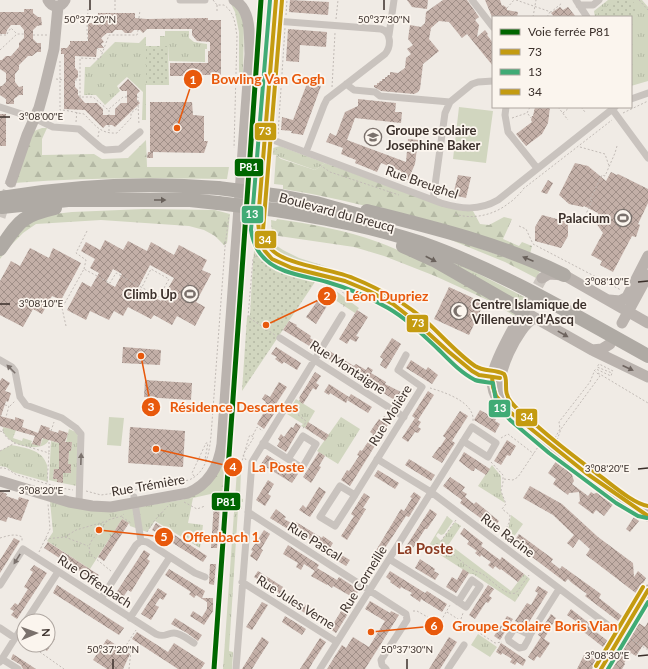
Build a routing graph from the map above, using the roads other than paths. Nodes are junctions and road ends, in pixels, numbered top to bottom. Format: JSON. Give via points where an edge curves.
{"nodes":[{"id":1,"x":180,"y":0,"type":"edge"},
{"id":2,"x":205,"y":0,"type":"edge"},
{"id":3,"x":234,"y":0,"type":"edge"},
{"id":4,"x":276,"y":0,"type":"edge"},
{"id":5,"x":394,"y":0,"type":"edge"},
{"id":6,"x":472,"y":0,"type":"edge"},
{"id":7,"x":57,"y":2,"type":"edge"},
{"id":8,"x":578,"y":2,"type":"edge"},
{"id":9,"x":596,"y":2,"type":"edge"},
{"id":10,"x":586,"y":16,"type":"edge"},
{"id":11,"x":591,"y":16,"type":"edge"},
{"id":12,"x":275,"y":21,"type":"junction"},
{"id":13,"x":492,"y":26,"type":"edge"},
{"id":14,"x":389,"y":35,"type":"junction"},
{"id":15,"x":492,"y":81,"type":"edge"},
{"id":16,"x":346,"y":84,"type":"junction"},
{"id":17,"x":648,"y":93,"type":"edge"},
{"id":18,"x":632,"y":99,"type":"edge"},
{"id":19,"x":450,"y":102,"type":"junction"},
{"id":20,"x":0,"y":107,"type":"edge"},
{"id":21,"x":506,"y":108,"type":"edge"},
{"id":22,"x":614,"y":108,"type":"edge"},
{"id":23,"x":34,"y":118,"type":"junction"},
{"id":24,"x":139,"y":132,"type":"road end"},
{"id":25,"x":265,"y":137,"type":"junction"},
{"id":26,"x":306,"y":152,"type":"junction"},
{"id":27,"x":648,"y":158,"type":"edge"},
{"id":28,"x":537,"y":168,"type":"junction"},
{"id":29,"x":6,"y":185,"type":"edge"},
{"id":30,"x":130,"y":185,"type":"junction"},
{"id":31,"x":0,"y":198,"type":"edge"},
{"id":32,"x":98,"y":200,"type":"junction"},
{"id":33,"x":433,"y":200,"type":"junction"},
{"id":34,"x":60,"y":207,"type":"junction"},
{"id":35,"x":0,"y":208,"type":"edge"},
{"id":36,"x":315,"y":210,"type":"junction"},
{"id":37,"x":0,"y":216,"type":"edge"},
{"id":38,"x":0,"y":249,"type":"edge"},
{"id":39,"x":648,"y":256,"type":"edge"},
{"id":40,"x":646,"y":273,"type":"edge"},
{"id":41,"x":564,"y":275,"type":"junction"},
{"id":42,"x":542,"y":278,"type":"dead end"},
{"id":43,"x":607,"y":300,"type":"junction"},
{"id":44,"x":529,"y":310,"type":"junction"},
{"id":45,"x":628,"y":312,"type":"junction"},
{"id":46,"x":342,"y":315,"type":"road end"},
{"id":47,"x":622,"y":323,"type":"dead end"},
{"id":48,"x":648,"y":324,"type":"edge"},
{"id":49,"x":280,"y":338,"type":"road end"},
{"id":50,"x":610,"y":344,"type":"dead end"},
{"id":51,"x":648,"y":347,"type":"edge"},
{"id":52,"x":592,"y":350,"type":"junction"},
{"id":53,"x":406,"y":355,"type":"dead end"},
{"id":54,"x":648,"y":356,"type":"edge"},
{"id":55,"x":0,"y":360,"type":"edge"},
{"id":56,"x":315,"y":360,"type":"junction"},
{"id":57,"x":496,"y":377,"type":"junction"},
{"id":58,"x":648,"y":377,"type":"edge"},
{"id":59,"x":404,"y":417,"type":"junction"},
{"id":60,"x":463,"y":441,"type":"junction"},
{"id":61,"x":263,"y":443,"type":"junction"},
{"id":62,"x":288,"y":459,"type":"junction"},
{"id":63,"x":377,"y":459,"type":"junction"},
{"id":64,"x":0,"y":474,"type":"edge"},
{"id":65,"x":0,"y":481,"type":"edge"},
{"id":66,"x":431,"y":492,"type":"junction"},
{"id":67,"x":355,"y":495,"type":"junction"},
{"id":68,"x":80,"y":496,"type":"junction"},
{"id":69,"x":134,"y":500,"type":"junction"},
{"id":70,"x":248,"y":512,"type":"junction"},
{"id":71,"x":646,"y":513,"type":"edge"},
{"id":72,"x":141,"y":541,"type":"junction"},
{"id":73,"x":170,"y":557,"type":"junction"},
{"id":74,"x":390,"y":559,"type":"junction"},
{"id":75,"x":58,"y":572,"type":"junction"},
{"id":76,"x":205,"y":577,"type":"dead end"},
{"id":77,"x":242,"y":582,"type":"junction"},
{"id":78,"x":0,"y":586,"type":"edge"},
{"id":79,"x":559,"y":588,"type":"junction"},
{"id":80,"x":370,"y":590,"type":"junction"},
{"id":81,"x":646,"y":596,"type":"edge"},
{"id":82,"x":101,"y":599,"type":"junction"},
{"id":83,"x":456,"y":601,"type":"road end"},
{"id":84,"x":31,"y":613,"type":"edge"},
{"id":85,"x":130,"y":618,"type":"junction"},
{"id":86,"x":0,"y":628,"type":"edge"},
{"id":87,"x":622,"y":634,"type":"junction"},
{"id":88,"x":530,"y":635,"type":"junction"},
{"id":89,"x":15,"y":638,"type":"joint"},
{"id":90,"x":337,"y":642,"type":"junction"},
{"id":91,"x":194,"y":643,"type":"dead end"},
{"id":92,"x":464,"y":645,"type":"dead end"},
{"id":93,"x":1,"y":660,"type":"edge"},
{"id":94,"x":18,"y":669,"type":"edge"},
{"id":95,"x":236,"y":669,"type":"edge"},
{"id":96,"x":320,"y":669,"type":"edge"},
{"id":97,"x":386,"y":669,"type":"edge"},
{"id":98,"x":448,"y":669,"type":"edge"},
{"id":99,"x":601,"y":669,"type":"edge"}],
"edges":[{"from":1,"to":2,"type":"street"},
{"from":3,"to":69,"type":"main road","name":"Rue Trémière","via":[[244,9],[248,24],[238,140],[238,198],[228,269],[216,447],[208,471],[201,479],[187,488]]},
{"from":4,"to":12,"type":"street"},
{"from":5,"to":14,"type":"street"},
{"from":6,"to":13,"type":"street"},
{"from":7,"to":23,"type":"main road","via":[[55,35],[44,90]]},
{"from":8,"to":9,"type":"street"},
{"from":8,"to":10,"type":"street"},
{"from":9,"to":11,"type":"street"},
{"from":12,"to":14,"type":"street","via":[[383,29]]},
{"from":12,"to":25,"type":"street"},
{"from":14,"to":16,"type":"street","via":[[388,50],[385,54]]},
{"from":15,"to":19,"type":"street","via":[[472,84]]},
{"from":16,"to":19,"type":"street","via":[[354,90],[375,92],[380,96]]},
{"from":16,"to":26,"type":"street","via":[[327,99]]},
{"from":17,"to":18,"type":"street"},
{"from":19,"to":33,"type":"street","via":[[445,113]]},
{"from":20,"to":23,"type":"street"},
{"from":21,"to":28,"type":"street","via":[[508,132]]},
{"from":22,"to":27,"type":"street"},
{"from":22,"to":28,"type":"street","name":"Rue Breughel"},
{"from":23,"to":24,"type":"street","via":[[53,127],[81,130],[105,150],[120,149]]},
{"from":23,"to":29,"type":"main road"},
{"from":25,"to":26,"type":"street","name":"Rue Breughel","via":[[277,145]]},
{"from":25,"to":57,"type":"street","via":[[258,230],[259,241],[266,253],[282,264],[334,278],[395,305],[467,367],[479,375]]},
{"from":26,"to":33,"type":"street","name":"Rue Breughel"},
{"from":28,"to":33,"type":"street","name":"Rue Breughel","via":[[498,200],[485,206],[464,208]]},
{"from":29,"to":30,"type":"highway","via":[[94,182]]},
{"from":30,"to":31,"type":"highway","name":"Boulevard du Breucq"},
{"from":30,"to":36,"type":"highway","name":"Boulevard du Breucq","bridge":true,"via":[[218,188],[280,196]]},
{"from":32,"to":34,"type":"highway"},
{"from":32,"to":35,"type":"highway","name":"Boulevard du Breucq","via":[[55,201]]},
{"from":32,"to":36,"type":"highway","name":"Boulevard du Breucq","one_way":true,"bridge":true,"via":[[190,200],[224,206]]},
{"from":34,"to":37,"type":"highway"},
{"from":34,"to":38,"type":"highway","via":[[24,218]]},
{"from":41,"to":36,"type":"highway","one_way":true,"via":[[519,255],[469,239],[344,205],[330,202]]},
{"from":36,"to":44,"type":"highway","one_way":true,"via":[[412,249]]},
{"from":36,"to":51,"type":"highway","name":"Boulevard du Breucq","via":[[372,219],[414,232],[481,259],[531,282]]},
{"from":36,"to":54,"type":"highway","name":"Boulevard du Breucq","via":[[460,258],[532,292]]},
{"from":39,"to":40,"type":"main road"},
{"from":40,"to":43,"type":"main road","via":[[620,301]]},
{"from":40,"to":45,"type":"main road"},
{"from":41,"to":42,"type":"main road","via":[[549,274]]},
{"from":41,"to":43,"type":"main road"},
{"from":43,"to":45,"type":"main road"},
{"from":44,"to":52,"type":"main road","one_way":true},
{"from":44,"to":57,"type":"main road","via":[[495,365]]},
{"from":45,"to":47,"type":"main road"},
{"from":45,"to":48,"type":"main road"},
{"from":46,"to":56,"type":"street"},
{"from":49,"to":56,"type":"street","name":"Rue Montaigne"},
{"from":50,"to":52,"type":"main road","via":[[602,349]]},
{"from":52,"to":58,"type":"main road","one_way":true,"via":[[611,364]]},
{"from":53,"to":59,"type":"street","name":"Rue Molière","via":[[398,370],[422,387]]},
{"from":68,"to":55,"type":"street","one_way":true,"via":[[81,434],[65,420],[32,409],[24,403],[20,397],[15,371]]},
{"from":56,"to":59,"type":"street","name":"Rue Montaigne"},
{"from":56,"to":61,"type":"street"},
{"from":57,"to":71,"type":"main road","via":[[501,398],[514,414],[620,498]]},
{"from":59,"to":63,"type":"street","name":"Rue Molière"},
{"from":60,"to":60,"type":"street","name":"Rue Corneille","via":[[488,457],[496,443],[472,427]]},
{"from":60,"to":66,"type":"street","name":"Rue Corneille"},
{"from":61,"to":62,"type":"street"},
{"from":61,"to":70,"type":"street","via":[[252,462]]},
{"from":62,"to":62,"type":"street","via":[[302,468],[316,444],[303,436]]},
{"from":63,"to":66,"type":"street","name":"Rue Racine"},
{"from":63,"to":67,"type":"street","name":"Rue Molière"},
{"from":64,"to":68,"type":"main road","name":"Rue Trémière"},
{"from":65,"to":68,"type":"main road","name":"Rue Trémière"},
{"from":66,"to":74,"type":"street","name":"Rue Corneille"},
{"from":66,"to":79,"type":"street","name":"Rue Racine"},
{"from":67,"to":67,"type":"street","name":"Rue Molière","via":[[340,486],[320,517],[335,526]]},
{"from":68,"to":69,"type":"main road","name":"Rue Trémière","via":[[105,501]]},
{"from":69,"to":72,"type":"street"},
{"from":70,"to":77,"type":"street"},
{"from":70,"to":80,"type":"street","name":"Rue Pascal"},
{"from":72,"to":73,"type":"street","via":[[147,542]]},
{"from":72,"to":82,"type":"street"},
{"from":73,"to":76,"type":"street"},
{"from":73,"to":85,"type":"street"},
{"from":74,"to":80,"type":"street","name":"Rue Corneille"},
{"from":74,"to":83,"type":"street"},
{"from":75,"to":78,"type":"street","name":"Rue Offenbach","one_way":true,"via":[[23,549]]},
{"from":75,"to":82,"type":"street","name":"Rue Offenbach"},
{"from":75,"to":84,"type":"street"},
{"from":77,"to":90,"type":"street","name":"Rue Jules Verne"},
{"from":77,"to":95,"type":"street"},
{"from":79,"to":87,"type":"street","name":"Rue Racine"},
{"from":79,"to":88,"type":"street"},
{"from":80,"to":90,"type":"street","name":"Rue Corneille"},
{"from":80,"to":97,"type":"street","name":"Rue Pascal","via":[[407,615],[407,620],[381,660]]},
{"from":81,"to":87,"type":"main road"},
{"from":82,"to":85,"type":"street","name":"Rue Offenbach"},
{"from":85,"to":91,"type":"street","name":"Rue Offenbach","via":[[158,635],[177,633]]},
{"from":86,"to":89,"type":"street"},
{"from":87,"to":99,"type":"main road"},
{"from":88,"to":88,"type":"street","via":[[522,648],[508,638],[514,629]]},
{"from":89,"to":93,"type":"street"},
{"from":90,"to":96,"type":"street","name":"Rue Corneille"},
{"from":92,"to":98,"type":"street"},
{"from":93,"to":94,"type":"street"}]}
